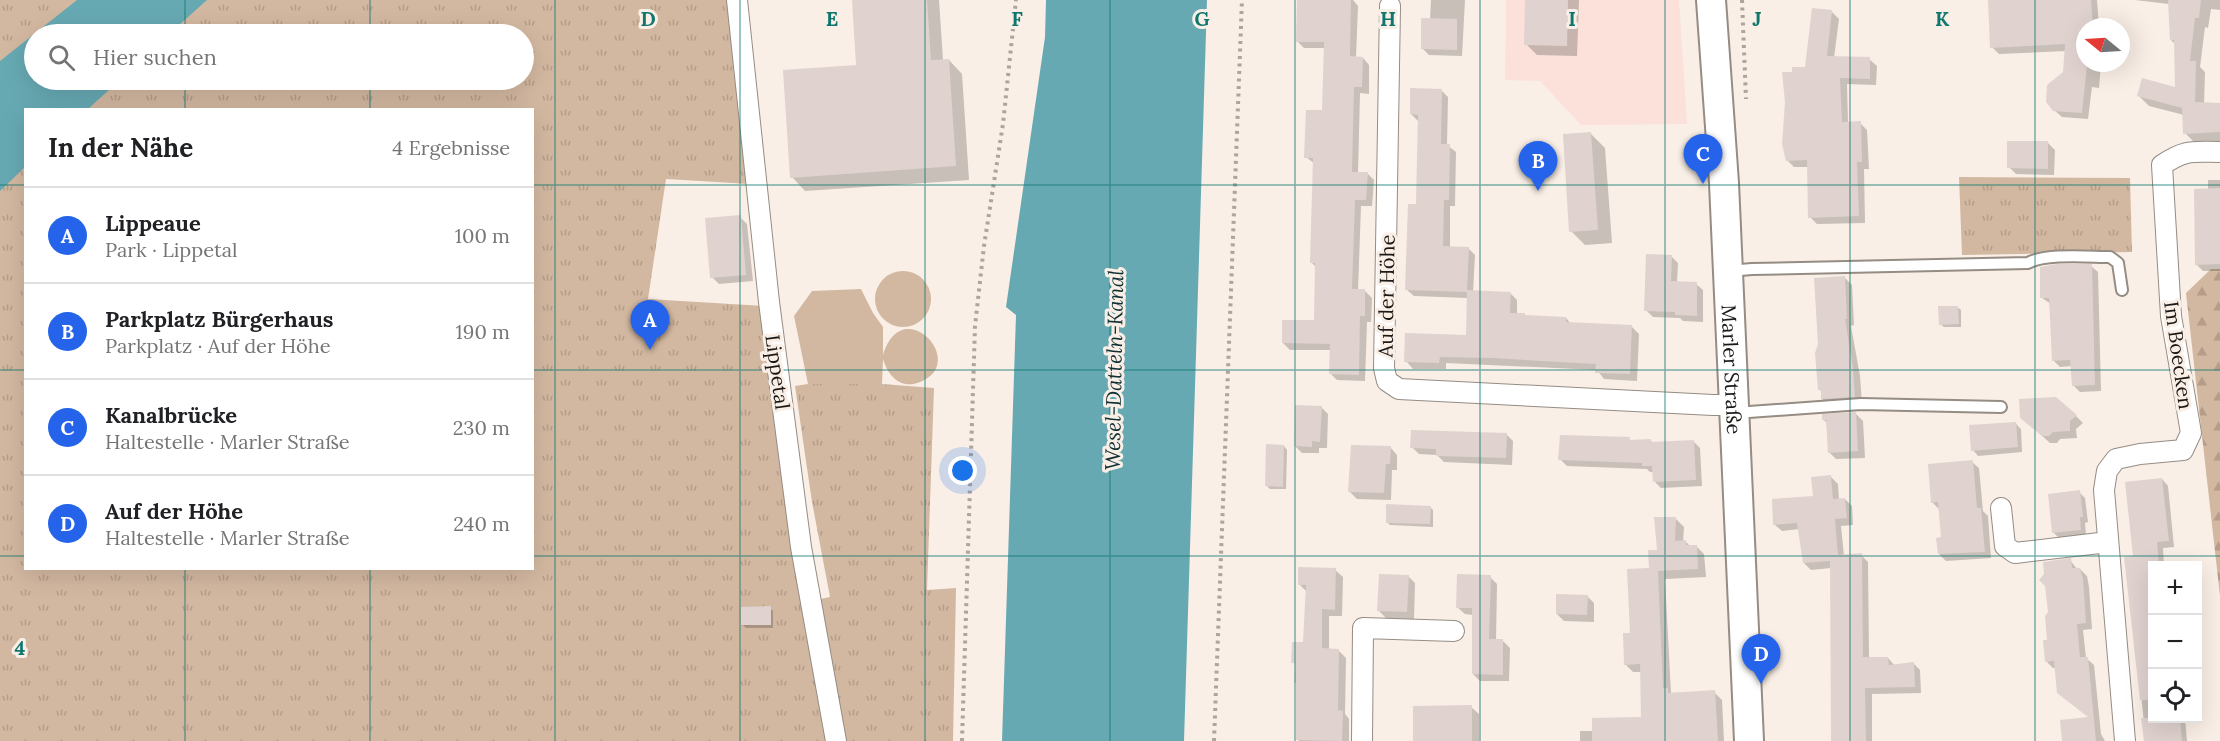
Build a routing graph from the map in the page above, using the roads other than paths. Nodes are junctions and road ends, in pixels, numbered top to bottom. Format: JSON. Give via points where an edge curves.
{"nodes":[{"id":1,"x":737,"y":0,"type":"edge"},
{"id":2,"x":1711,"y":0,"type":"edge"},
{"id":3,"x":1390,"y":6,"type":"dead end"},
{"id":4,"x":2220,"y":152,"type":"edge"},
{"id":5,"x":1728,"y":271,"type":"junction"},
{"id":6,"x":2122,"y":290,"type":"dead end"},
{"id":7,"x":2001,"y":407,"type":"dead end"},
{"id":8,"x":1734,"y":409,"type":"junction"},
{"id":9,"x":2001,"y":508,"type":"dead end"},
{"id":10,"x":2108,"y":543,"type":"junction"},
{"id":11,"x":1454,"y":631,"type":"dead end"},
{"id":12,"x":836,"y":741,"type":"edge"},
{"id":13,"x":1362,"y":741,"type":"edge"},
{"id":14,"x":1749,"y":741,"type":"edge"},
{"id":15,"x":2124,"y":741,"type":"edge"}],
"edges":[{"from":1,"to":12,"type":"street","name":"Lippetal","via":[[769,302],[801,547]]},
{"from":2,"to":5,"type":"main road","name":"Marler Straße"},
{"from":3,"to":8,"type":"street","name":"Auf der Höhe","via":[[1384,368],[1387,381],[1399,389]]},
{"from":4,"to":10,"type":"street","name":"Im Boecken","via":[[2178,154],[2162,165],[2171,316],[2191,433],[2183,450],[2116,459],[2107,471],[2104,490]]},
{"from":5,"to":6,"type":"lane","via":[[2110,257],[2118,263]]},
{"from":5,"to":8,"type":"main road","name":"Marler Straße"},
{"from":7,"to":8,"type":"lane","via":[[1862,404]]},
{"from":8,"to":14,"type":"main road","name":"Marler Straße"},
{"from":9,"to":10,"type":"street","via":[[2005,546],[2015,553]]},
{"from":10,"to":15,"type":"street","name":"Im Boecken"},
{"from":11,"to":13,"type":"street","via":[[1363,628]]}]}
